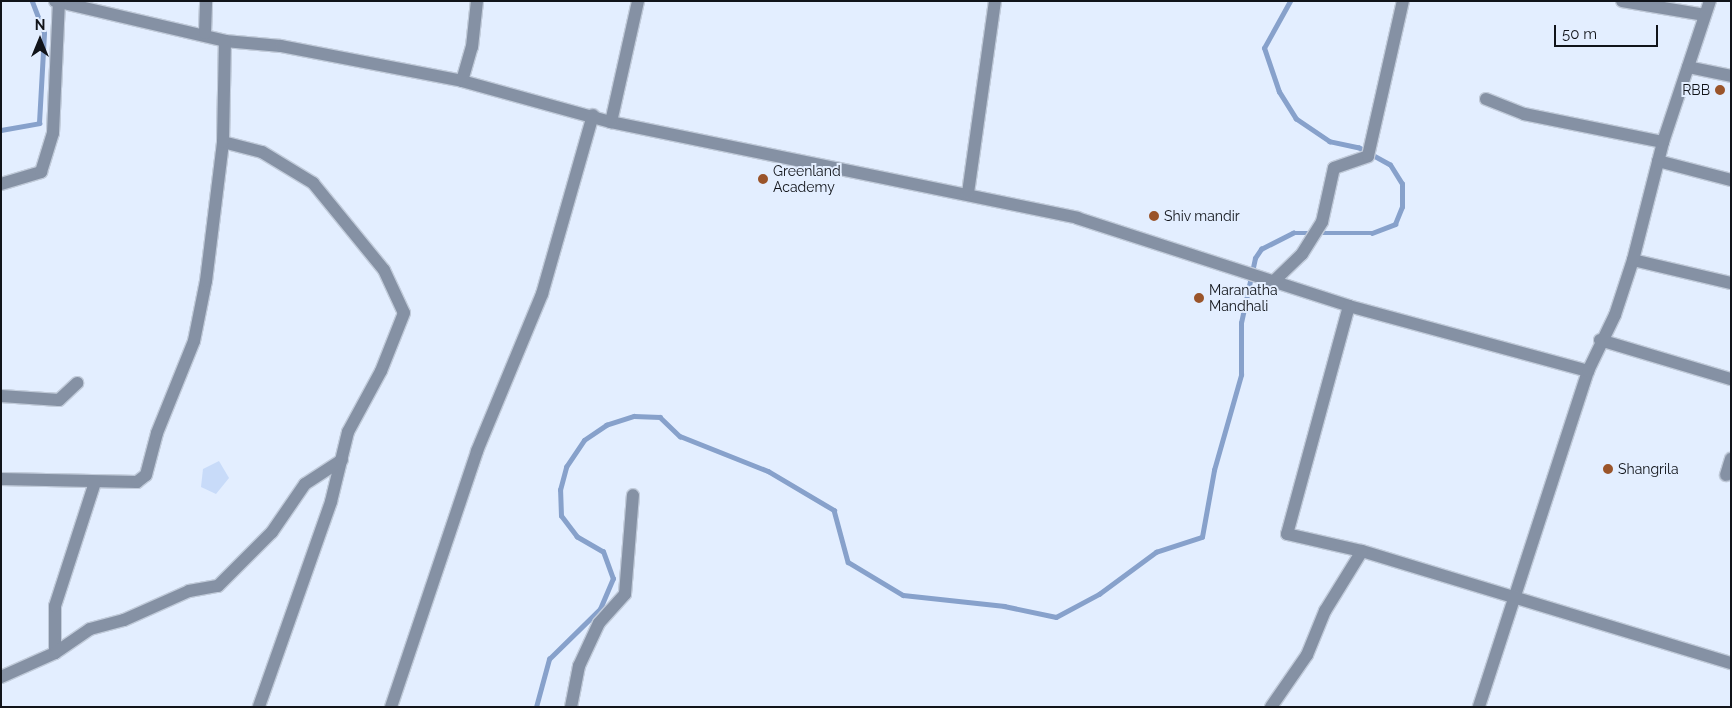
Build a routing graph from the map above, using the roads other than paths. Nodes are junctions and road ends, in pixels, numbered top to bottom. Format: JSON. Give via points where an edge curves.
{"nodes":[{"id":1,"x":206,"y":1,"type":"edge"},
{"id":2,"x":477,"y":1,"type":"edge"},
{"id":3,"x":638,"y":1,"type":"edge"},
{"id":4,"x":995,"y":1,"type":"edge"},
{"id":5,"x":1402,"y":1,"type":"edge"},
{"id":6,"x":1622,"y":1,"type":"edge"},
{"id":7,"x":1710,"y":1,"type":"edge"},
{"id":8,"x":57,"y":2,"type":"edge"},
{"id":9,"x":1705,"y":15,"type":"junction"},
{"id":10,"x":205,"y":33,"type":"junction"},
{"id":11,"x":225,"y":41,"type":"junction"},
{"id":12,"x":1688,"y":67,"type":"junction"},
{"id":13,"x":1731,"y":76,"type":"edge"},
{"id":14,"x":462,"y":80,"type":"junction"},
{"id":15,"x":1486,"y":98,"type":"dead end"},
{"id":16,"x":593,"y":115,"type":"junction"},
{"id":17,"x":611,"y":122,"type":"junction"},
{"id":18,"x":223,"y":142,"type":"junction"},
{"id":19,"x":1663,"y":142,"type":"junction"},
{"id":20,"x":1658,"y":161,"type":"junction"},
{"id":21,"x":1731,"y":180,"type":"edge"},
{"id":22,"x":1,"y":184,"type":"edge"},
{"id":23,"x":968,"y":192,"type":"junction"},
{"id":24,"x":1633,"y":260,"type":"junction"},
{"id":25,"x":1273,"y":282,"type":"junction"},
{"id":26,"x":1731,"y":283,"type":"edge"},
{"id":27,"x":1349,"y":306,"type":"junction"},
{"id":28,"x":1600,"y":340,"type":"junction"},
{"id":29,"x":1588,"y":371,"type":"junction"},
{"id":30,"x":1731,"y":379,"type":"edge"},
{"id":31,"x":77,"y":383,"type":"dead end"},
{"id":32,"x":1,"y":396,"type":"edge"},
{"id":33,"x":1731,"y":458,"type":"edge"},
{"id":34,"x":342,"y":460,"type":"junction"},
{"id":35,"x":1726,"y":475,"type":"dead end"},
{"id":36,"x":1,"y":479,"type":"edge"},
{"id":37,"x":95,"y":482,"type":"junction"},
{"id":38,"x":633,"y":495,"type":"dead end"},
{"id":39,"x":1362,"y":551,"type":"junction"},
{"id":40,"x":1514,"y":598,"type":"junction"},
{"id":41,"x":55,"y":653,"type":"junction"},
{"id":42,"x":1731,"y":663,"type":"edge"},
{"id":43,"x":1,"y":677,"type":"edge"},
{"id":44,"x":259,"y":707,"type":"edge"},
{"id":45,"x":391,"y":707,"type":"edge"},
{"id":46,"x":571,"y":707,"type":"edge"},
{"id":47,"x":1271,"y":707,"type":"edge"},
{"id":48,"x":1479,"y":707,"type":"edge"}],
"edges":[{"from":1,"to":10,"type":"street"},
{"from":2,"to":14,"type":"street","via":[[472,47]]},
{"from":3,"to":17,"type":"street"},
{"from":4,"to":23,"type":"street"},
{"from":5,"to":25,"type":"street","via":[[1368,156],[1334,168],[1322,222],[1302,254]]},
{"from":6,"to":9,"type":"street"},
{"from":7,"to":9,"type":"street"},
{"from":8,"to":10,"type":"street"},
{"from":8,"to":22,"type":"street","via":[[54,133],[41,172]]},
{"from":9,"to":12,"type":"street"},
{"from":10,"to":11,"type":"street"},
{"from":11,"to":14,"type":"street","via":[[280,46]]},
{"from":11,"to":18,"type":"street"},
{"from":12,"to":13,"type":"street"},
{"from":12,"to":19,"type":"street"},
{"from":14,"to":16,"type":"street"},
{"from":15,"to":19,"type":"street","via":[[1524,114]]},
{"from":16,"to":17,"type":"street"},
{"from":16,"to":45,"type":"street","via":[[542,294],[476,451]]},
{"from":17,"to":23,"type":"street"},
{"from":18,"to":34,"type":"street","via":[[262,152],[313,183],[384,270],[404,313],[381,371],[348,432]]},
{"from":18,"to":37,"type":"street","via":[[194,341],[157,433],[146,475],[137,482]]},
{"from":19,"to":20,"type":"street"},
{"from":20,"to":21,"type":"street"},
{"from":20,"to":24,"type":"street"},
{"from":23,"to":25,"type":"street","via":[[1077,218]]},
{"from":24,"to":26,"type":"street"},
{"from":24,"to":28,"type":"street","via":[[1615,314]]},
{"from":25,"to":27,"type":"street"},
{"from":27,"to":29,"type":"street"},
{"from":27,"to":39,"type":"street","via":[[1287,534]]},
{"from":28,"to":29,"type":"street"},
{"from":28,"to":30,"type":"street"},
{"from":29,"to":40,"type":"street"},
{"from":31,"to":32,"type":"street","via":[[59,400]]},
{"from":33,"to":35,"type":"street"},
{"from":34,"to":41,"type":"street","via":[[305,484],[272,532],[218,586],[189,591],[124,620],[90,629]]},
{"from":34,"to":44,"type":"street"},
{"from":36,"to":37,"type":"street"},
{"from":37,"to":41,"type":"street","via":[[55,606]]},
{"from":38,"to":46,"type":"street","via":[[625,594],[599,623],[579,666]]},
{"from":39,"to":40,"type":"street"},
{"from":39,"to":47,"type":"street","via":[[1325,611],[1307,655]]},
{"from":40,"to":42,"type":"street"},
{"from":40,"to":48,"type":"street"},
{"from":41,"to":43,"type":"street"}]}
